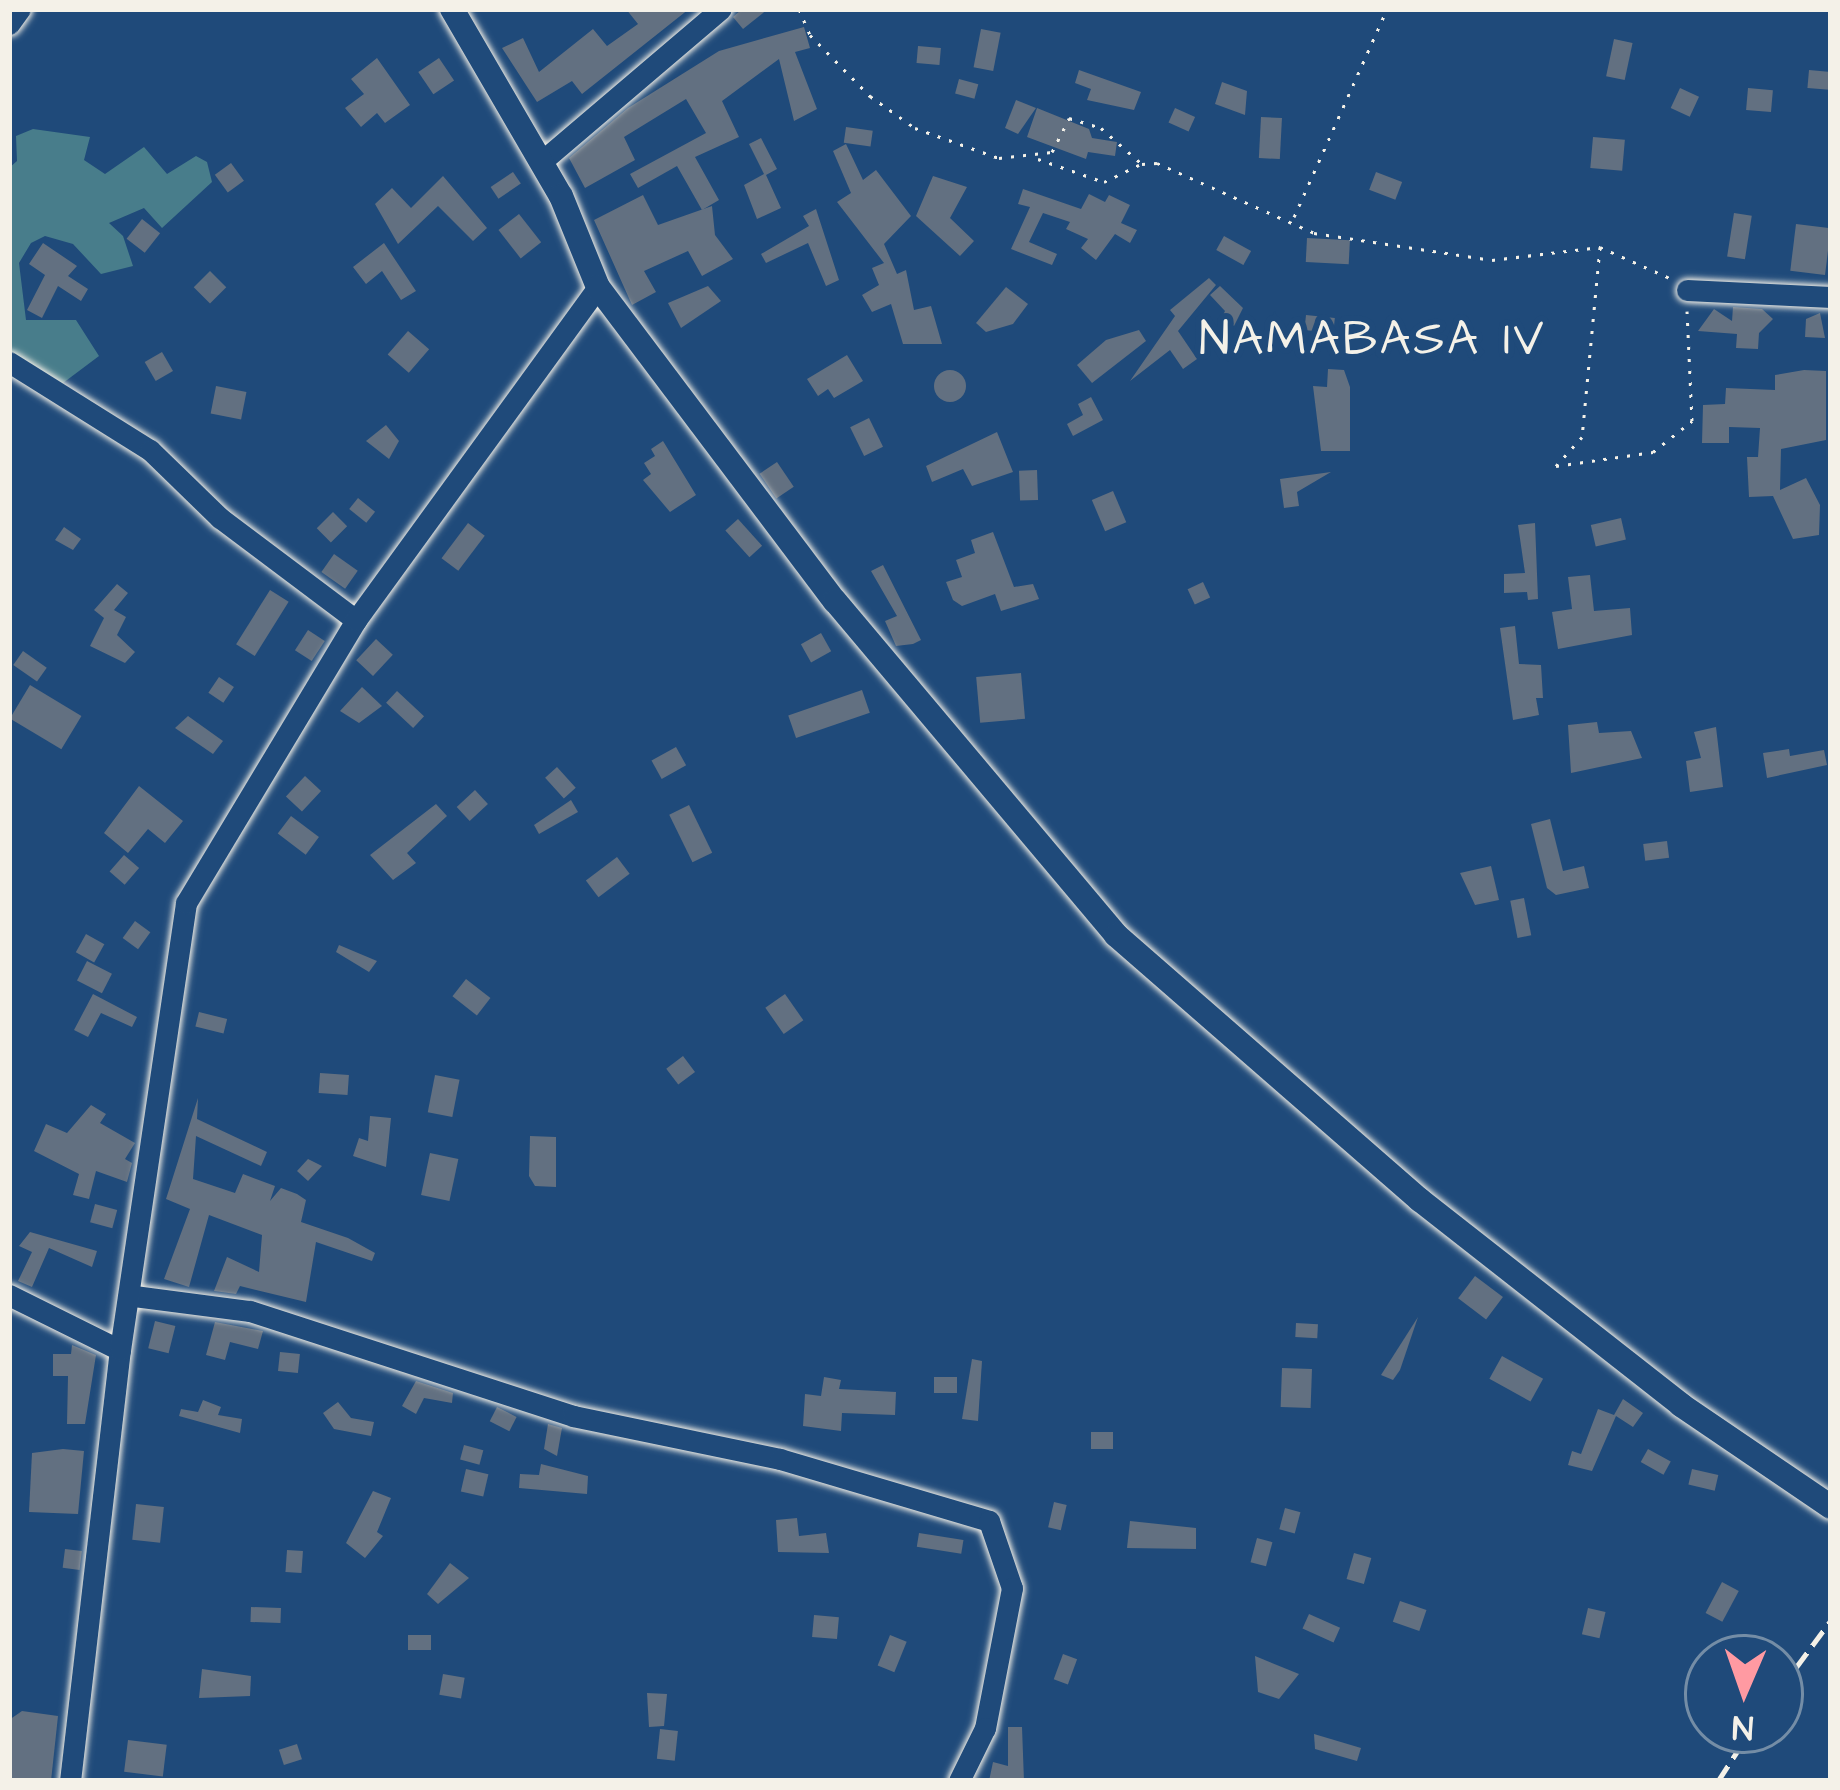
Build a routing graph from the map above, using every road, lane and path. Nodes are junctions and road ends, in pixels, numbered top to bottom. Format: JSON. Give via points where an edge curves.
{"nodes":[{"id":1,"x":20,"y":9,"type":"edge"},
{"id":2,"x":452,"y":9,"type":"edge"},
{"id":3,"x":721,"y":9,"type":"edge"},
{"id":4,"x":799,"y":9,"type":"edge"},
{"id":5,"x":1387,"y":9,"type":"edge"},
{"id":6,"x":9,"y":24,"type":"edge"},
{"id":7,"x":1036,"y":158,"type":"junction"},
{"id":8,"x":541,"y":161,"type":"junction"},
{"id":9,"x":1142,"y":164,"type":"junction"},
{"id":10,"x":1293,"y":219,"type":"junction"},
{"id":11,"x":1600,"y":247,"type":"junction"},
{"id":12,"x":598,"y":287,"type":"junction"},
{"id":13,"x":1688,"y":290,"type":"junction"},
{"id":14,"x":1831,"y":297,"type":"edge"},
{"id":15,"x":9,"y":362,"type":"edge"},
{"id":16,"x":356,"y":620,"type":"junction"},
{"id":17,"x":9,"y":1295,"type":"edge"},
{"id":18,"x":134,"y":1295,"type":"junction"},
{"id":19,"x":120,"y":1350,"type":"junction"},
{"id":20,"x":1831,"y":1507,"type":"edge"},
{"id":21,"x":70,"y":1781,"type":"edge"},
{"id":22,"x":959,"y":1781,"type":"edge"}],
"edges":[{"from":1,"to":6,"type":"street"},
{"from":2,"to":8,"type":"street"},
{"from":3,"to":8,"type":"street"},
{"from":4,"to":7,"type":"path","via":[[831,58],[915,128],[999,158]]},
{"from":5,"to":10,"type":"path"},
{"from":7,"to":9,"type":"path","via":[[1104,182]]},
{"from":7,"to":9,"type":"path","via":[[1052,152],[1069,118],[1101,128]]},
{"from":8,"to":12,"type":"street"},
{"from":9,"to":10,"type":"path"},
{"from":10,"to":11,"type":"path","via":[[1314,233],[1492,260]]},
{"from":11,"to":13,"type":"path"},
{"from":11,"to":13,"type":"path","via":[[1582,437],[1556,466],[1653,452],[1692,421]]},
{"from":12,"to":16,"type":"street"},
{"from":12,"to":20,"type":"street","via":[[836,601],[1116,935],[1420,1200],[1682,1405]]},
{"from":13,"to":14,"type":"street"},
{"from":15,"to":16,"type":"street","via":[[150,450],[220,518]]},
{"from":16,"to":18,"type":"street","via":[[186,903]]},
{"from":17,"to":19,"type":"street"},
{"from":18,"to":19,"type":"street"},
{"from":18,"to":22,"type":"street","via":[[250,1311],[572,1416],[780,1459],[989,1521],[1012,1588],[985,1727]]},
{"from":19,"to":21,"type":"street"}]}
